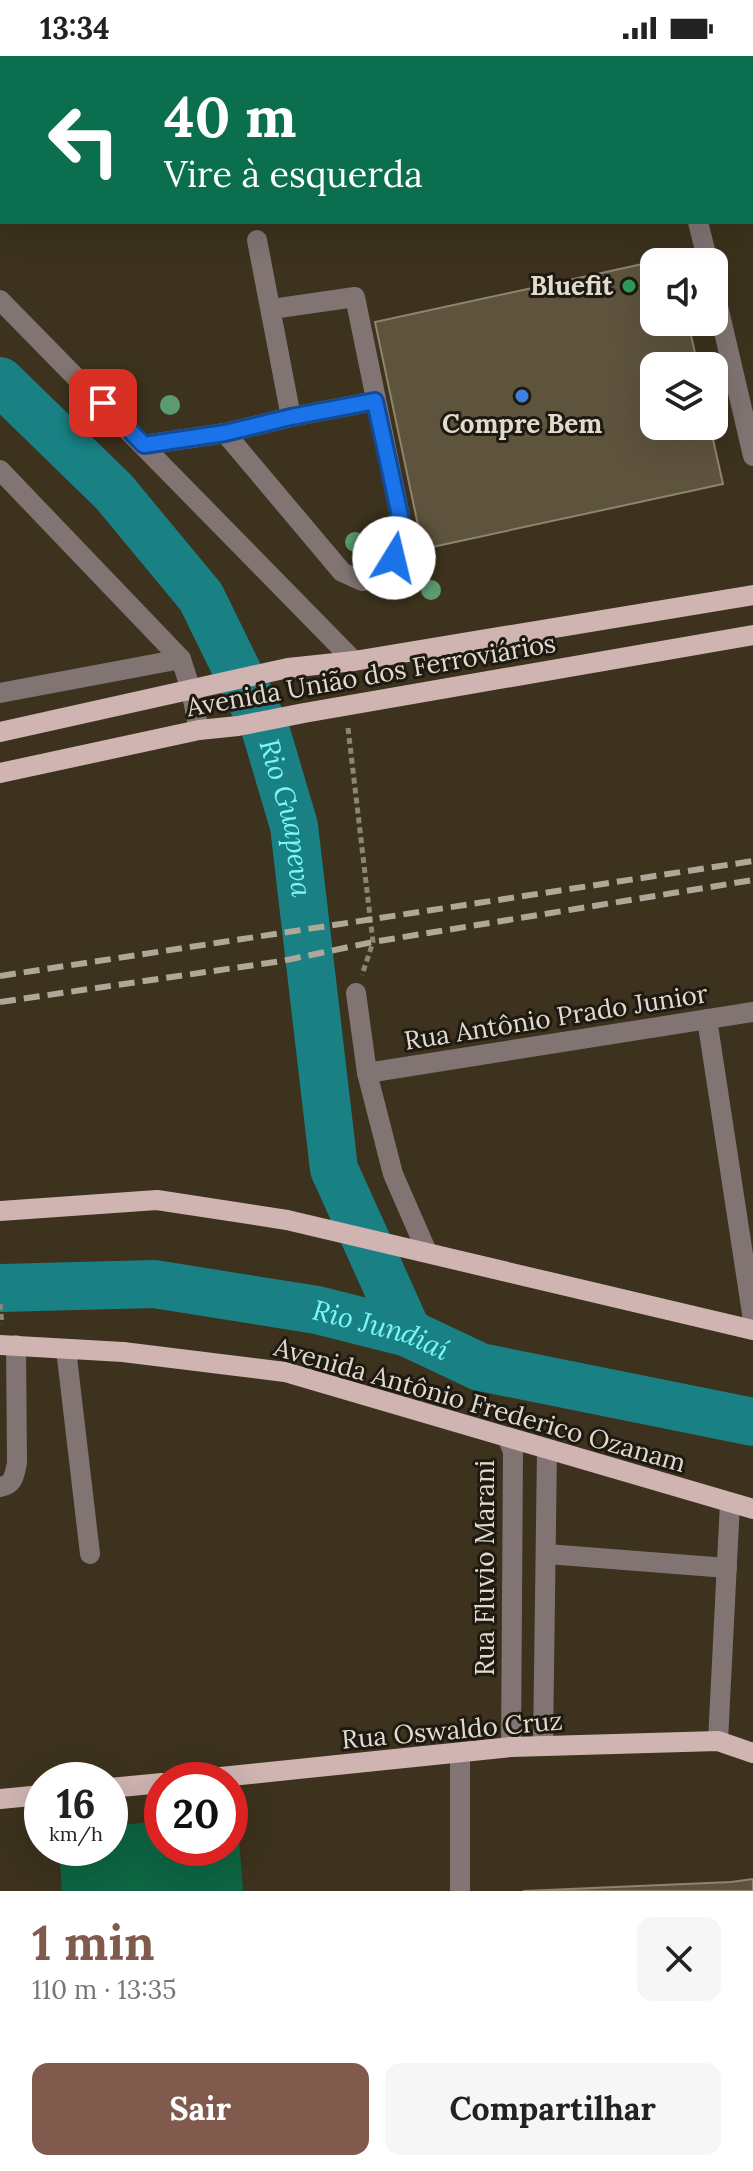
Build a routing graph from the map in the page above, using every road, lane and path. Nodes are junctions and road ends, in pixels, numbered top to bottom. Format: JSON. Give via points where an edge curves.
{"nodes":[{"id":1,"x":698,"y":224,"type":"edge"},
{"id":2,"x":257,"y":240,"type":"dead end"},
{"id":3,"x":704,"y":248,"type":"edge"},
{"id":4,"x":0,"y":300,"type":"edge"},
{"id":5,"x":272,"y":309,"type":"junction"},
{"id":6,"x":725,"y":336,"type":"edge"},
{"id":7,"x":375,"y":401,"type":"junction"},
{"id":8,"x":291,"y":417,"type":"junction"},
{"id":9,"x":225,"y":433,"type":"junction"},
{"id":10,"x":144,"y":445,"type":"junction"},
{"id":11,"x":753,"y":456,"type":"edge"},
{"id":12,"x":0,"y":470,"type":"edge"},
{"id":13,"x":753,"y":595,"type":"edge"},
{"id":14,"x":753,"y":635,"type":"edge"},
{"id":15,"x":181,"y":659,"type":"junction"},
{"id":16,"x":354,"y":661,"type":"junction"},
{"id":17,"x":194,"y":689,"type":"junction"},
{"id":18,"x":0,"y":693,"type":"edge"},
{"id":19,"x":345,"y":707,"type":"junction"},
{"id":20,"x":199,"y":730,"type":"junction"},
{"id":21,"x":0,"y":732,"type":"edge"},
{"id":22,"x":0,"y":773,"type":"edge"},
{"id":23,"x":356,"y":993,"type":"joint"},
{"id":24,"x":753,"y":1012,"type":"edge"},
{"id":25,"x":707,"y":1019,"type":"junction"},
{"id":26,"x":367,"y":1073,"type":"junction"},
{"id":27,"x":0,"y":1211,"type":"edge"},
{"id":28,"x":427,"y":1252,"type":"junction"},
{"id":29,"x":753,"y":1320,"type":"edge"},
{"id":30,"x":753,"y":1330,"type":"edge"},
{"id":31,"x":8,"y":1345,"type":"edge"},
{"id":32,"x":66,"y":1349,"type":"junction"},
{"id":33,"x":508,"y":1439,"type":"junction"},
{"id":34,"x":547,"y":1450,"type":"junction"},
{"id":35,"x":0,"y":1487,"type":"edge"},
{"id":36,"x":730,"y":1503,"type":"junction"},
{"id":37,"x":753,"y":1509,"type":"edge"},
{"id":38,"x":90,"y":1554,"type":"dead end"},
{"id":39,"x":547,"y":1554,"type":"junction"},
{"id":40,"x":727,"y":1568,"type":"junction"},
{"id":41,"x":718,"y":1741,"type":"junction"},
{"id":42,"x":543,"y":1746,"type":"junction"},
{"id":43,"x":511,"y":1747,"type":"junction"},
{"id":44,"x":460,"y":1753,"type":"junction"},
{"id":45,"x":753,"y":1753,"type":"edge"},
{"id":46,"x":248,"y":1774,"type":"edge"},
{"id":47,"x":24,"y":1797,"type":"edge"},
{"id":48,"x":0,"y":1799,"type":"edge"},
{"id":49,"x":460,"y":1891,"type":"edge"}],
"edges":[{"from":1,"to":3,"type":"street"},
{"from":2,"to":5,"type":"street"},
{"from":4,"to":10,"type":"street"},
{"from":5,"to":7,"type":"street","via":[[355,297]]},
{"from":5,"to":8,"type":"street"},
{"from":6,"to":11,"type":"street"},
{"from":7,"to":8,"type":"street"},
{"from":7,"to":9,"type":"street","via":[[400,516],[394,558],[382,578],[362,581],[342,572]]},
{"from":8,"to":9,"type":"street"},
{"from":9,"to":10,"type":"street"},
{"from":10,"to":16,"type":"street"},
{"from":12,"to":15,"type":"street"},
{"from":13,"to":16,"type":"main road","name":"Avenida União dos Ferroviários"},
{"from":14,"to":19,"type":"main road","name":"Avenida União dos Ferroviários"},
{"from":15,"to":17,"type":"street"},
{"from":15,"to":18,"type":"street"},
{"from":16,"to":17,"type":"main road","name":"Avenida União dos Ferroviários","via":[[288,668]]},
{"from":17,"to":20,"type":"street"},
{"from":17,"to":21,"type":"main road","name":"Avenida União dos Ferroviários"},
{"from":19,"to":20,"type":"main road","name":"Avenida União dos Ferroviários"},
{"from":19,"to":23,"type":"path","via":[[373,942]]},
{"from":20,"to":22,"type":"main road","name":"Avenida União dos Ferroviários"},
{"from":23,"to":26,"type":"street"},
{"from":24,"to":25,"type":"street","name":"Rua Antônio Prado Junior"},
{"from":25,"to":26,"type":"street","name":"Rua Antônio Prado Junior"},
{"from":25,"to":29,"type":"street"},
{"from":26,"to":28,"type":"street","via":[[393,1174]]},
{"from":27,"to":28,"type":"main road","via":[[157,1200],[287,1220]]},
{"from":28,"to":30,"type":"main road"},
{"from":31,"to":32,"type":"main road","name":"Avenida Antônio Frederico Ozanam"},
{"from":31,"to":35,"type":"street","via":[[17,1463],[14,1480]]},
{"from":32,"to":33,"type":"main road","name":"Avenida Antônio Frederico Ozanam","via":[[285,1372]]},
{"from":32,"to":38,"type":"street"},
{"from":33,"to":34,"type":"main road","name":"Avenida Antônio Frederico Ozanam"},
{"from":33,"to":43,"type":"street","name":"Rua Fluvio Marani","via":[[513,1452]]},
{"from":34,"to":36,"type":"main road","name":"Avenida Antônio Frederico Ozanam"},
{"from":34,"to":39,"type":"street"},
{"from":36,"to":37,"type":"main road","name":"Avenida Antônio Frederico Ozanam"},
{"from":36,"to":40,"type":"street"},
{"from":39,"to":40,"type":"street"},
{"from":39,"to":42,"type":"street"},
{"from":40,"to":41,"type":"street"},
{"from":41,"to":42,"type":"main road","name":"Rua Oswaldo Cruz"},
{"from":41,"to":45,"type":"main road"},
{"from":42,"to":43,"type":"main road","name":"Rua Oswaldo Cruz"},
{"from":43,"to":44,"type":"main road","name":"Rua Oswaldo Cruz"},
{"from":44,"to":46,"type":"main road","name":"Rua Oswaldo Cruz"},
{"from":44,"to":49,"type":"street"},
{"from":47,"to":48,"type":"main road"}]}
